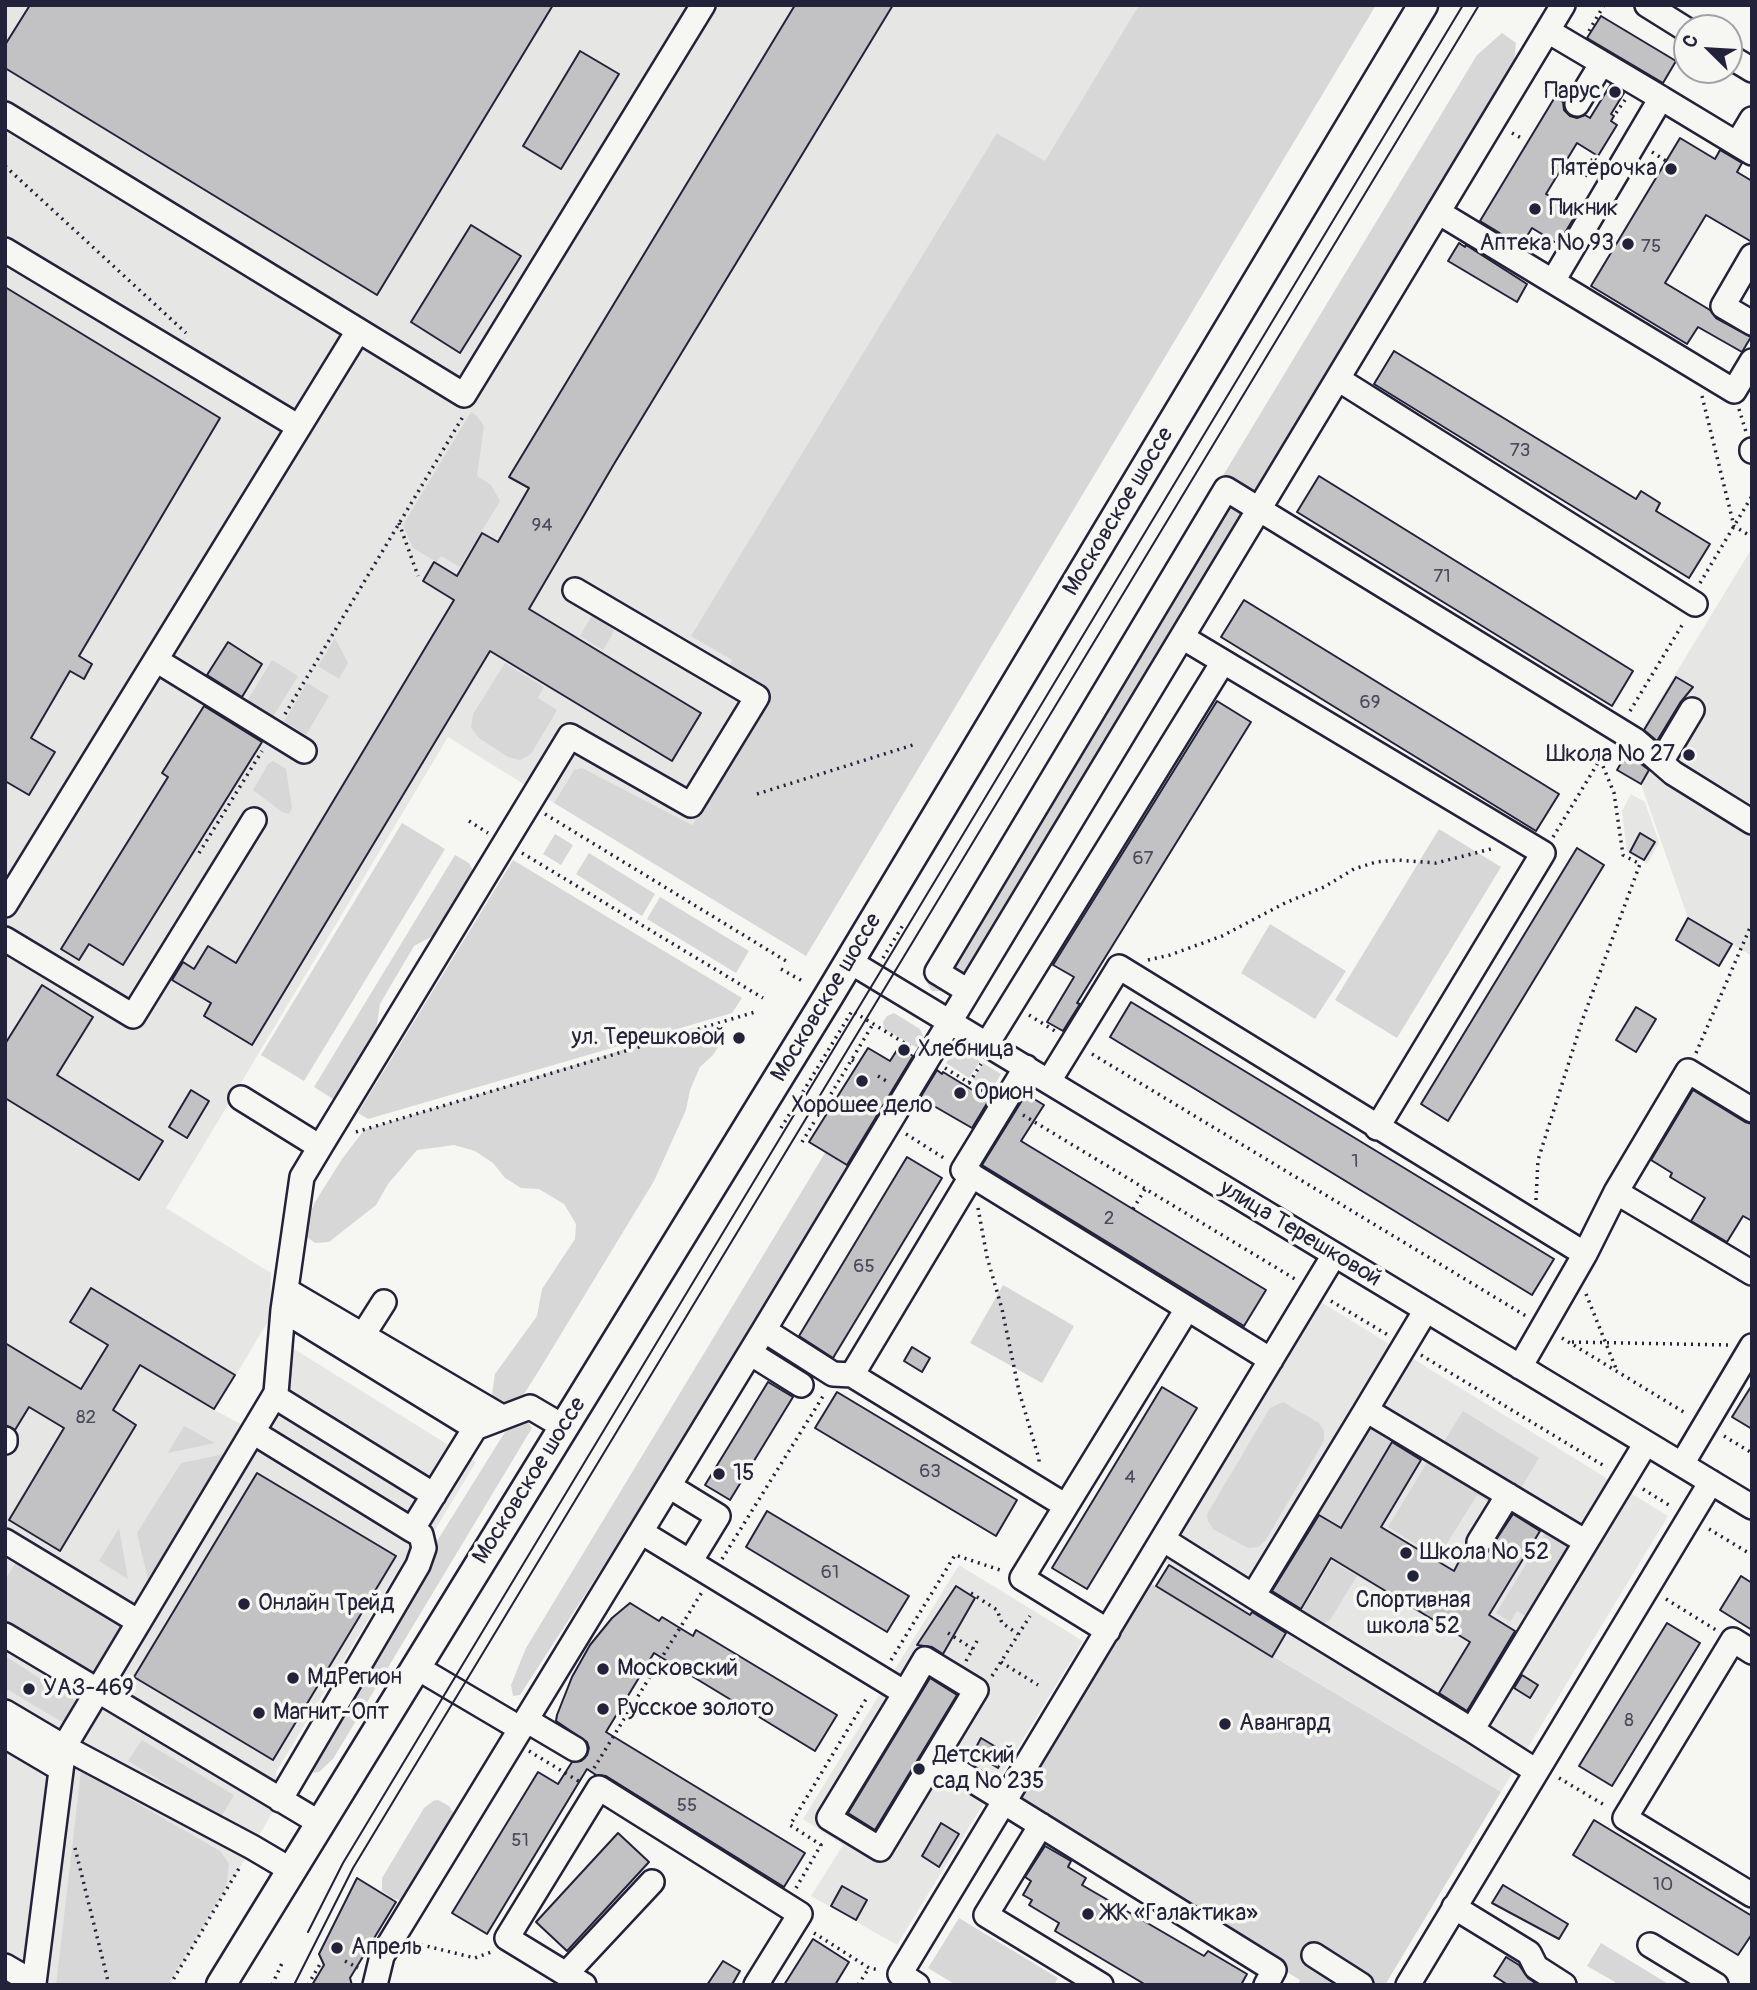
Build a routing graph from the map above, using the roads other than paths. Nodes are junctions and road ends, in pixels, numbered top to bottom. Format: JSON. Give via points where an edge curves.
{"nodes":[{"id":1,"x":703,"y":5,"type":"edge"},
{"id":2,"x":1423,"y":5,"type":"edge"},
{"id":3,"x":1563,"y":5,"type":"edge"},
{"id":4,"x":1647,"y":5,"type":"edge"},
{"id":5,"x":1673,"y":21,"type":"edge"},
{"id":6,"x":1548,"y":31,"type":"junction"},
{"id":7,"x":1602,"y":63,"type":"junction"},
{"id":8,"x":1661,"y":98,"type":"junction"},
{"id":9,"x":1577,"y":104,"type":"dead end"},
{"id":10,"x":5,"y":114,"type":"edge"},
{"id":11,"x":1752,"y":118,"type":"edge"},
{"id":12,"x":1744,"y":148,"type":"edge"},
{"id":13,"x":1438,"y":212,"type":"junction"},
{"id":14,"x":5,"y":250,"type":"edge"},
{"id":15,"x":1752,"y":256,"type":"edge"},
{"id":16,"x":1553,"y":281,"type":"junction"},
{"id":17,"x":1752,"y":323,"type":"edge"},
{"id":18,"x":358,"y":331,"type":"junction"},
{"id":19,"x":1752,"y":361,"type":"edge"},
{"id":20,"x":1338,"y":379,"type":"junction"},
{"id":21,"x":299,"y":427,"type":"junction"},
{"id":22,"x":1259,"y":509,"type":"junction"},
{"id":23,"x":575,"y":590,"type":"dead end"},
{"id":24,"x":1695,"y":604,"type":"road end"},
{"id":25,"x":1182,"y":637,"type":"junction"},
{"id":26,"x":156,"y":660,"type":"junction"},
{"id":27,"x":1223,"y":662,"type":"junction"},
{"id":28,"x":1692,"y":710,"type":"dead end"},
{"id":29,"x":304,"y":751,"type":"dead end"},
{"id":30,"x":1661,"y":762,"type":"junction"},
{"id":31,"x":254,"y":820,"type":"dead end"},
{"id":32,"x":1752,"y":821,"type":"edge"},
{"id":33,"x":5,"y":905,"type":"edge"},
{"id":34,"x":5,"y":939,"type":"edge"},
{"id":35,"x":849,"y":961,"type":"junction"},
{"id":36,"x":968,"y":991,"type":"junction"},
{"id":37,"x":950,"y":1021,"type":"junction"},
{"id":38,"x":984,"y":1053,"type":"junction"},
{"id":39,"x":1026,"y":1067,"type":"junction"},
{"id":40,"x":1049,"y":1081,"type":"junction"},
{"id":41,"x":241,"y":1098,"type":"dead end"},
{"id":42,"x":1752,"y":1110,"type":"edge"},
{"id":43,"x":1377,"y":1128,"type":"junction"},
{"id":44,"x":322,"y":1144,"type":"junction"},
{"id":45,"x":968,"y":1173,"type":"junction"},
{"id":46,"x":1616,"y":1192,"type":"junction"},
{"id":47,"x":1334,"y":1255,"type":"junction"},
{"id":48,"x":1581,"y":1261,"type":"junction"},
{"id":49,"x":1752,"y":1273,"type":"edge"},
{"id":50,"x":285,"y":1300,"type":"junction"},
{"id":51,"x":384,"y":1302,"type":"dead end"},
{"id":52,"x":1187,"y":1308,"type":"junction"},
{"id":53,"x":1426,"y":1310,"type":"junction"},
{"id":54,"x":764,"y":1331,"type":"junction"},
{"id":55,"x":363,"y":1335,"type":"junction"},
{"id":56,"x":1752,"y":1346,"type":"edge"},
{"id":57,"x":750,"y":1353,"type":"junction"},
{"id":58,"x":1271,"y":1360,"type":"junction"},
{"id":59,"x":1520,"y":1367,"type":"junction"},
{"id":60,"x":844,"y":1374,"type":"junction"},
{"id":61,"x":801,"y":1385,"type":"dead end"},
{"id":62,"x":274,"y":1396,"type":"junction"},
{"id":63,"x":1366,"y":1410,"type":"junction"},
{"id":64,"x":502,"y":1417,"type":"junction"},
{"id":65,"x":564,"y":1427,"type":"junction"},
{"id":66,"x":475,"y":1428,"type":"junction"},
{"id":67,"x":253,"y":1432,"type":"junction"},
{"id":68,"x":1646,"y":1443,"type":"junction"},
{"id":69,"x":1682,"y":1464,"type":"junction"},
{"id":70,"x":1710,"y":1482,"type":"junction"},
{"id":71,"x":669,"y":1486,"type":"junction"},
{"id":72,"x":434,"y":1495,"type":"junction"},
{"id":73,"x":1508,"y":1496,"type":"junction"},
{"id":74,"x":1066,"y":1506,"type":"junction"},
{"id":75,"x":1752,"y":1507,"type":"edge"},
{"id":76,"x":412,"y":1530,"type":"junction"},
{"id":77,"x":641,"y":1532,"type":"junction"},
{"id":78,"x":1164,"y":1540,"type":"junction"},
{"id":79,"x":5,"y":1541,"type":"edge"},
{"id":80,"x":1479,"y":1542,"type":"dead end"},
{"id":81,"x":1586,"y":1542,"type":"junction"},
{"id":82,"x":696,"y":1552,"type":"dead end"},
{"id":83,"x":1253,"y":1596,"type":"junction"},
{"id":84,"x":139,"y":1622,"type":"junction"},
{"id":85,"x":1108,"y":1631,"type":"junction"},
{"id":86,"x":5,"y":1635,"type":"edge"},
{"id":87,"x":1742,"y":1646,"type":"edge"},
{"id":88,"x":416,"y":1667,"type":"junction"},
{"id":89,"x":97,"y":1692,"type":"junction"},
{"id":90,"x":905,"y":1693,"type":"junction"},
{"id":91,"x":5,"y":1712,"type":"edge"},
{"id":92,"x":1472,"y":1730,"type":"junction"},
{"id":93,"x":523,"y":1732,"type":"junction"},
{"id":94,"x":5,"y":1736,"type":"edge"},
{"id":95,"x":575,"y":1749,"type":"dead end"},
{"id":96,"x":63,"y":1758,"type":"junction"},
{"id":97,"x":936,"y":1758,"type":"junction"},
{"id":98,"x":1538,"y":1768,"type":"junction"},
{"id":99,"x":1007,"y":1798,"type":"junction"},
{"id":100,"x":280,"y":1800,"type":"junction"},
{"id":101,"x":1040,"y":1817,"type":"junction"},
{"id":102,"x":320,"y":1824,"type":"junction"},
{"id":103,"x":291,"y":1870,"type":"junction"},
{"id":104,"x":652,"y":1882,"type":"dead end"},
{"id":105,"x":1752,"y":1895,"type":"edge"},
{"id":106,"x":1454,"y":1907,"type":"junction"},
{"id":107,"x":1650,"y":1945,"type":"dead end"},
{"id":108,"x":1314,"y":1955,"type":"dead end"},
{"id":109,"x":5,"y":1966,"type":"edge"},
{"id":110,"x":575,"y":1979,"type":"edge"},
{"id":111,"x":908,"y":1979,"type":"edge"},
{"id":112,"x":1714,"y":1984,"type":"edge"},
{"id":113,"x":221,"y":1985,"type":"edge"},
{"id":114,"x":375,"y":1985,"type":"edge"},
{"id":115,"x":757,"y":1985,"type":"edge"},
{"id":116,"x":1101,"y":1985,"type":"edge"},
{"id":117,"x":1265,"y":1985,"type":"edge"},
{"id":118,"x":1362,"y":1985,"type":"edge"},
{"id":119,"x":1408,"y":1985,"type":"edge"},
{"id":120,"x":1564,"y":1985,"type":"edge"}],
"edges":[{"from":1,"to":18,"type":"street","via":[[464,395]]},
{"from":2,"to":35,"type":"main road","name":"Московское шоссе"},
{"from":3,"to":6,"type":"street"},
{"from":4,"to":5,"type":"street"},
{"from":6,"to":7,"type":"street"},
{"from":6,"to":13,"type":"street"},
{"from":7,"to":8,"type":"street"},
{"from":7,"to":9,"type":"street"},
{"from":8,"to":12,"type":"street"},
{"from":8,"to":16,"type":"street"},
{"from":10,"to":18,"type":"street"},
{"from":11,"to":12,"type":"street"},
{"from":13,"to":16,"type":"street"},
{"from":13,"to":20,"type":"street"},
{"from":14,"to":21,"type":"street"},
{"from":15,"to":17,"type":"street","via":[[1723,306]]},
{"from":16,"to":19,"type":"street","via":[[1734,391]]},
{"from":18,"to":21,"type":"street"},
{"from":20,"to":22,"type":"street"},
{"from":20,"to":24,"type":"street"},
{"from":21,"to":26,"type":"street"},
{"from":22,"to":25,"type":"street"},
{"from":22,"to":30,"type":"street","via":[[1619,729]]},
{"from":22,"to":36,"type":"street","via":[[1226,489],[937,972]]},
{"from":23,"to":44,"type":"street","via":[[757,697],[691,805],[570,736]]},
{"from":25,"to":27,"type":"street"},
{"from":25,"to":36,"type":"street"},
{"from":26,"to":29,"type":"street"},
{"from":26,"to":33,"type":"street"},
{"from":27,"to":38,"type":"street"},
{"from":27,"to":43,"type":"street","via":[[1543,853]]},
{"from":28,"to":30,"type":"street"},
{"from":30,"to":32,"type":"street"},
{"from":31,"to":34,"type":"street","via":[[133,1016]]},
{"from":35,"to":37,"type":"street","name":"улица Терешковой"},
{"from":35,"to":65,"type":"main road","name":"Московское шоссе"},
{"from":36,"to":37,"type":"street"},
{"from":37,"to":38,"type":"street","name":"улица Терешковой"},
{"from":37,"to":54,"type":"street"},
{"from":38,"to":39,"type":"street","name":"улица Терешковой"},
{"from":39,"to":40,"type":"street","name":"улица Терешковой"},
{"from":39,"to":45,"type":"street"},
{"from":40,"to":43,"type":"street","via":[[1119,967]]},
{"from":40,"to":47,"type":"street","name":"улица Терешковой"},
{"from":41,"to":44,"type":"street"},
{"from":42,"to":46,"type":"street","via":[[1688,1071]]},
{"from":43,"to":48,"type":"street","via":[[1535,1223]]},
{"from":44,"to":50,"type":"street","via":[[302,1177]]},
{"from":45,"to":52,"type":"street"},
{"from":45,"to":60,"type":"street"},
{"from":46,"to":48,"type":"street"},
{"from":46,"to":49,"type":"street"},
{"from":47,"to":53,"type":"street","name":"улица Терешковой"},
{"from":47,"to":58,"type":"street"},
{"from":48,"to":59,"type":"street"},
{"from":50,"to":55,"type":"street"},
{"from":50,"to":62,"type":"street"},
{"from":50,"to":66,"type":"street"},
{"from":51,"to":55,"type":"street"},
{"from":52,"to":58,"type":"street"},
{"from":52,"to":74,"type":"street"},
{"from":53,"to":59,"type":"street","name":"улица Терешковой"},
{"from":53,"to":63,"type":"street"},
{"from":54,"to":57,"type":"street"},
{"from":54,"to":60,"type":"street"},
{"from":55,"to":64,"type":"street"},
{"from":56,"to":69,"type":"street"},
{"from":57,"to":61,"type":"street"},
{"from":57,"to":71,"type":"street"},
{"from":58,"to":78,"type":"street"},
{"from":59,"to":68,"type":"street","name":"улица Терешковой"},
{"from":60,"to":74,"type":"street"},
{"from":62,"to":67,"type":"street"},
{"from":62,"to":72,"type":"street"},
{"from":63,"to":73,"type":"street"},
{"from":63,"to":83,"type":"street"},
{"from":64,"to":65,"type":"street","via":[[530,1407]]},
{"from":64,"to":66,"type":"street"},
{"from":65,"to":88,"type":"main road","name":"Московское шоссе"},
{"from":66,"to":72,"type":"street"},
{"from":67,"to":76,"type":"street"},
{"from":67,"to":84,"type":"street"},
{"from":68,"to":69,"type":"street","name":"улица Терешковой"},
{"from":68,"to":81,"type":"street"},
{"from":69,"to":70,"type":"street","name":"улица Терешковой"},
{"from":70,"to":75,"type":"street","name":"улица Терешковой"},
{"from":70,"to":98,"type":"street"},
{"from":71,"to":77,"type":"street"},
{"from":71,"to":82,"type":"street","via":[[718,1516]]},
{"from":72,"to":76,"type":"street"},
{"from":73,"to":80,"type":"street"},
{"from":73,"to":81,"type":"street"},
{"from":74,"to":85,"type":"street","via":[[1022,1577]]},
{"from":76,"to":100,"type":"street","via":[[421,1535],[424,1548],[418,1565]]},
{"from":77,"to":90,"type":"street"},
{"from":77,"to":93,"type":"street"},
{"from":78,"to":83,"type":"street"},
{"from":78,"to":85,"type":"street"},
{"from":79,"to":84,"type":"street"},
{"from":81,"to":92,"type":"street"},
{"from":83,"to":92,"type":"street"},
{"from":84,"to":89,"type":"street"},
{"from":85,"to":99,"type":"street"},
{"from":86,"to":89,"type":"street"},
{"from":87,"to":105,"type":"street","via":[[1625,1818]]},
{"from":88,"to":93,"type":"street"},
{"from":88,"to":102,"type":"main road","name":"Московское шоссе"},
{"from":89,"to":96,"type":"street"},
{"from":89,"to":100,"type":"street"},
{"from":90,"to":97,"type":"street","via":[[925,1659],[976,1690]]},
{"from":90,"to":97,"type":"street","via":[[829,1818],[880,1849]]},
{"from":91,"to":96,"type":"street"},
{"from":92,"to":98,"type":"street"},
{"from":93,"to":95,"type":"street"},
{"from":93,"to":114,"type":"street","via":[[382,1956]]},
{"from":94,"to":96,"type":"street"},
{"from":96,"to":103,"type":"street"},
{"from":96,"to":109,"type":"street","via":[[34,1983]]},
{"from":97,"to":99,"type":"street"},
{"from":98,"to":106,"type":"street"},
{"from":99,"to":101,"type":"street"},
{"from":99,"to":111,"type":"street"},
{"from":100,"to":102,"type":"street"},
{"from":101,"to":116,"type":"street","via":[[986,1914]]},
{"from":101,"to":117,"type":"street","via":[[1274,1970]]},
{"from":102,"to":103,"type":"main road","name":"Московское шоссе"},
{"from":103,"to":113,"type":"main road","name":"Московское шоссе"},
{"from":104,"to":110,"type":"street"},
{"from":106,"to":119,"type":"street"},
{"from":106,"to":120,"type":"street","via":[[1529,1953],[1536,1967]]},
{"from":107,"to":112,"type":"street"},
{"from":108,"to":118,"type":"street"},
{"from":110,"to":115,"type":"street","via":[[507,1938],[590,1788],[599,1788],[800,1914]]}]}
